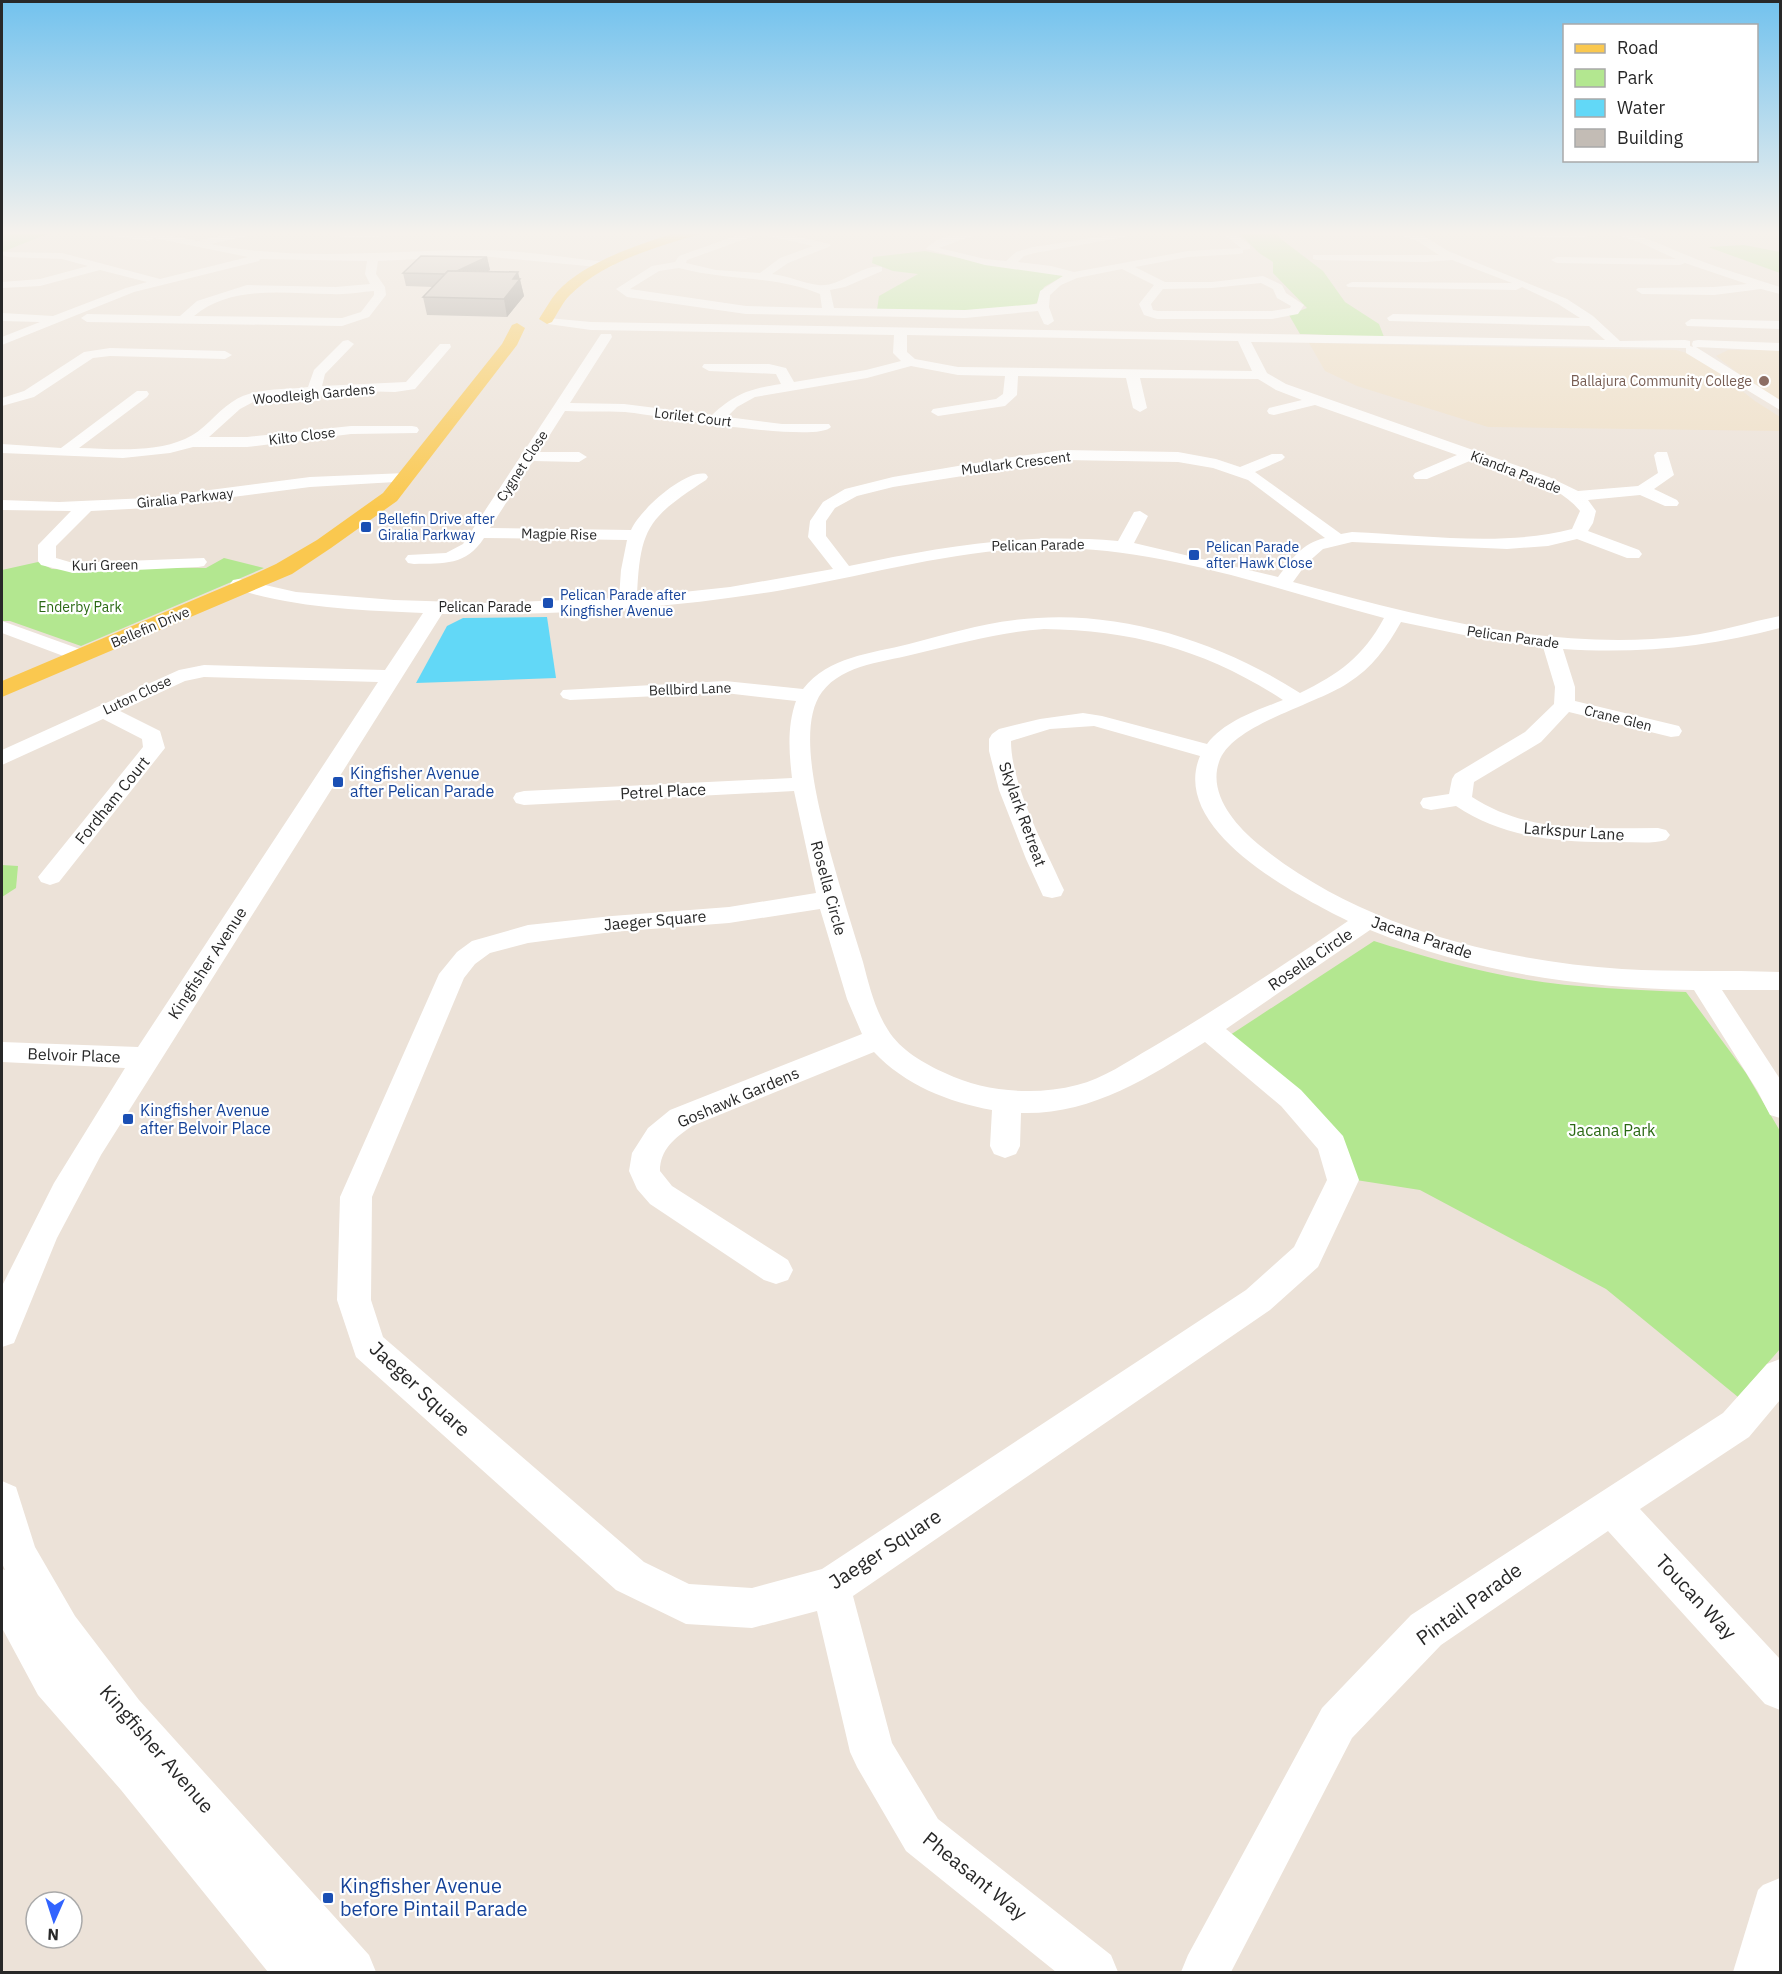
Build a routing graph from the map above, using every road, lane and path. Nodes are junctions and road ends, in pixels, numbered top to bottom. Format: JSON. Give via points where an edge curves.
{"nodes":[{"id":1,"x":49,"y":323,"type":"edge"},
{"id":2,"x":516,"y":323,"type":"edge"},
{"id":3,"x":540,"y":323,"type":"edge"},
{"id":4,"x":563,"y":323,"type":"edge"},
{"id":5,"x":1049,"y":323,"type":"edge"},
{"id":6,"x":1593,"y":323,"type":"edge"},
{"id":7,"x":1696,"y":323,"type":"edge"},
{"id":8,"x":1780,"y":325,"type":"edge"},
{"id":9,"x":901,"y":332,"type":"junction"},
{"id":10,"x":1053,"y":334,"type":"junction"},
{"id":11,"x":606,"y":337,"type":"dead end"},
{"id":12,"x":1243,"y":338,"type":"junction"},
{"id":13,"x":2,"y":341,"type":"edge"},
{"id":14,"x":348,"y":344,"type":"dead end"},
{"id":15,"x":1616,"y":344,"type":"junction"},
{"id":16,"x":509,"y":345,"type":"junction"},
{"id":17,"x":445,"y":347,"type":"dead end"},
{"id":18,"x":1780,"y":347,"type":"edge"},
{"id":19,"x":1697,"y":349,"type":"junction"},
{"id":20,"x":225,"y":355,"type":"dead end"},
{"id":21,"x":911,"y":362,"type":"junction"},
{"id":22,"x":709,"y":366,"type":"dead end"},
{"id":23,"x":1012,"y":372,"type":"junction"},
{"id":24,"x":1132,"y":375,"type":"junction"},
{"id":25,"x":1261,"y":375,"type":"junction"},
{"id":26,"x":789,"y":386,"type":"junction"},
{"id":27,"x":314,"y":391,"type":"junction"},
{"id":28,"x":142,"y":394,"type":"dead end"},
{"id":29,"x":1316,"y":401,"type":"junction"},
{"id":30,"x":2,"y":402,"type":"edge"},
{"id":31,"x":1780,"y":406,"type":"edge"},
{"id":32,"x":561,"y":407,"type":"junction"},
{"id":33,"x":1140,"y":408,"type":"dead end"},
{"id":34,"x":1274,"y":411,"type":"dead end"},
{"id":35,"x":938,"y":412,"type":"dead end"},
{"id":36,"x":715,"y":420,"type":"junction"},
{"id":37,"x":824,"y":427,"type":"dead end"},
{"id":38,"x":412,"y":430,"type":"dead end"},
{"id":39,"x":192,"y":442,"type":"junction"},
{"id":40,"x":2,"y":449,"type":"edge"},
{"id":41,"x":65,"y":452,"type":"junction"},
{"id":42,"x":1471,"y":454,"type":"junction"},
{"id":43,"x":1662,"y":455,"type":"dead end"},
{"id":44,"x":529,"y":456,"type":"junction"},
{"id":45,"x":579,"y":457,"type":"dead end"},
{"id":46,"x":1277,"y":457,"type":"dead end"},
{"id":47,"x":1242,"y":472,"type":"junction"},
{"id":48,"x":1421,"y":476,"type":"dead end"},
{"id":49,"x":700,"y":477,"type":"dead end"},
{"id":50,"x":400,"y":484,"type":"junction"},
{"id":51,"x":1642,"y":490,"type":"junction"},
{"id":52,"x":1576,"y":496,"type":"junction"},
{"id":53,"x":1671,"y":503,"type":"dead end"},
{"id":54,"x":2,"y":506,"type":"edge"},
{"id":55,"x":86,"y":506,"type":"junction"},
{"id":56,"x":1140,"y":516,"type":"dead end"},
{"id":57,"x":479,"y":533,"type":"junction"},
{"id":58,"x":1578,"y":533,"type":"junction"},
{"id":59,"x":639,"y":535,"type":"junction"},
{"id":60,"x":1338,"y":540,"type":"junction"},
{"id":61,"x":1123,"y":547,"type":"junction"},
{"id":62,"x":1633,"y":554,"type":"dead end"},
{"id":63,"x":414,"y":559,"type":"dead end"},
{"id":64,"x":198,"y":562,"type":"dead end"},
{"id":65,"x":845,"y":572,"type":"junction"},
{"id":66,"x":248,"y":582,"type":"junction"},
{"id":67,"x":1283,"y":583,"type":"junction"},
{"id":68,"x":628,"y":603,"type":"junction"},
{"id":69,"x":429,"y":608,"type":"junction"},
{"id":70,"x":1395,"y":615,"type":"junction"},
{"id":71,"x":2,"y":627,"type":"edge"},
{"id":72,"x":1776,"y":627,"type":"edge"},
{"id":73,"x":1551,"y":644,"type":"junction"},
{"id":74,"x":68,"y":658,"type":"junction"},
{"id":75,"x":384,"y":676,"type":"junction"},
{"id":76,"x":2,"y":683,"type":"edge"},
{"id":77,"x":2,"y":690,"type":"edge"},
{"id":78,"x":570,"y":694,"type":"dead end"},
{"id":79,"x":808,"y":696,"type":"junction"},
{"id":80,"x":1297,"y":700,"type":"junction"},
{"id":81,"x":1564,"y":705,"type":"junction"},
{"id":82,"x":103,"y":711,"type":"junction"},
{"id":83,"x":1671,"y":731,"type":"dead end"},
{"id":84,"x":1210,"y":752,"type":"junction"},
{"id":85,"x":2,"y":758,"type":"edge"},
{"id":86,"x":803,"y":784,"type":"junction"},
{"id":87,"x":524,"y":798,"type":"dead end"},
{"id":88,"x":1460,"y":799,"type":"junction"},
{"id":89,"x":1431,"y":803,"type":"dead end"},
{"id":90,"x":1659,"y":835,"type":"dead end"},
{"id":91,"x":50,"y":877,"type":"dead end"},
{"id":92,"x":1052,"y":890,"type":"dead end"},
{"id":93,"x":830,"y":899,"type":"junction"},
{"id":94,"x":1367,"y":920,"type":"junction"},
{"id":95,"x":1702,"y":980,"type":"junction"},
{"id":96,"x":1780,"y":981,"type":"edge"},
{"id":97,"x":1208,"y":1029,"type":"junction"},
{"id":98,"x":878,"y":1039,"type":"junction"},
{"id":99,"x":2,"y":1052,"type":"edge"},
{"id":100,"x":138,"y":1057,"type":"junction"},
{"id":101,"x":1007,"y":1101,"type":"junction"},
{"id":102,"x":1780,"y":1107,"type":"edge"},
{"id":103,"x":1005,"y":1146,"type":"dead end"},
{"id":104,"x":776,"y":1270,"type":"dead end"},
{"id":105,"x":2,"y":1281,"type":"edge"},
{"id":106,"x":2,"y":1332,"type":"edge"},
{"id":107,"x":1780,"y":1375,"type":"edge"},
{"id":108,"x":2,"y":1500,"type":"edge"},
{"id":109,"x":1611,"y":1506,"type":"junction"},
{"id":110,"x":831,"y":1587,"type":"junction"},
{"id":111,"x":2,"y":1589,"type":"edge"},
{"id":112,"x":1780,"y":1689,"type":"edge"},
{"id":113,"x":1780,"y":1902,"type":"edge"},
{"id":114,"x":299,"y":1972,"type":"edge"},
{"id":115,"x":352,"y":1972,"type":"edge"},
{"id":116,"x":1094,"y":1972,"type":"edge"},
{"id":117,"x":1205,"y":1972,"type":"edge"},
{"id":118,"x":1757,"y":1972,"type":"edge"}],
"edges":[{"from":1,"to":13,"type":"street"},
{"from":2,"to":16,"type":"main road","name":"Bellefin Drive"},
{"from":3,"to":16,"type":"main road","name":"Bellefin Drive"},
{"from":4,"to":9,"type":"street"},
{"from":5,"to":10,"type":"street"},
{"from":6,"to":15,"type":"street"},
{"from":7,"to":8,"type":"street"},
{"from":9,"to":10,"type":"street"},
{"from":9,"to":21,"type":"street","via":[[900,353]]},
{"from":10,"to":12,"type":"street"},
{"from":11,"to":32,"type":"street","name":"Cygnet Close"},
{"from":12,"to":15,"type":"street"},
{"from":12,"to":25,"type":"street"},
{"from":14,"to":27,"type":"street","via":[[319,373]]},
{"from":15,"to":19,"type":"street"},
{"from":16,"to":50,"type":"main road","name":"Bellefin Drive"},
{"from":17,"to":27,"type":"street","name":"Woodleigh Gardens","via":[[410,386]]},
{"from":18,"to":19,"type":"street"},
{"from":19,"to":31,"type":"street"},
{"from":20,"to":30,"type":"street","via":[[89,355],[29,394]]},
{"from":21,"to":23,"type":"street","via":[[958,371]]},
{"from":21,"to":26,"type":"street","via":[[867,374]]},
{"from":22,"to":26,"type":"street","via":[[781,371]]},
{"from":23,"to":24,"type":"street"},
{"from":23,"to":35,"type":"street","via":[[1011,395],[1000,403]]},
{"from":24,"to":25,"type":"street"},
{"from":24,"to":33,"type":"street"},
{"from":25,"to":29,"type":"street","name":"Kiandra Parade"},
{"from":26,"to":36,"type":"street","via":[[751,393]]},
{"from":27,"to":39,"type":"street","name":"Woodleigh Gardens","via":[[242,400]]},
{"from":28,"to":41,"type":"street"},
{"from":29,"to":34,"type":"street"},
{"from":29,"to":42,"type":"street","name":"Kiandra Parade"},
{"from":32,"to":36,"type":"street","name":"Lorilet Court","via":[[624,408]]},
{"from":32,"to":44,"type":"street","name":"Cygnet Close"},
{"from":36,"to":37,"type":"street","name":"Lorilet Court","via":[[782,428]]},
{"from":38,"to":39,"type":"street","name":"Kilto Close","via":[[351,430],[247,442]]},
{"from":39,"to":41,"type":"street","name":"Woodleigh Gardens","via":[[157,450]]},
{"from":40,"to":41,"type":"street","name":"Woodleigh Gardens"},
{"from":42,"to":48,"type":"street"},
{"from":42,"to":52,"type":"street","name":"Kiandra Parade"},
{"from":43,"to":51,"type":"street","via":[[1666,475]]},
{"from":44,"to":45,"type":"street"},
{"from":44,"to":57,"type":"street","name":"Cygnet Close"},
{"from":46,"to":47,"type":"street"},
{"from":47,"to":60,"type":"street","name":"Mudlark Crescent"},
{"from":47,"to":65,"type":"street","name":"Mudlark Crescent","via":[[1178,458],[1064,455],[851,492],[829,505],[818,521],[817,537]]},
{"from":49,"to":59,"type":"street","via":[[658,505],[645,519]]},
{"from":50,"to":55,"type":"street","name":"Giralia Parkway","via":[[310,482],[177,501]]},
{"from":50,"to":66,"type":"main road","name":"Bellefin Drive","via":[[364,517],[296,561]]},
{"from":51,"to":52,"type":"street"},
{"from":51,"to":53,"type":"street"},
{"from":52,"to":58,"type":"street","name":"Kiandra Parade","via":[[1588,511]]},
{"from":54,"to":55,"type":"street","name":"Giralia Parkway"},
{"from":55,"to":64,"type":"street","name":"Kuri Green","via":[[47,545],[47,561],[73,568]]},
{"from":56,"to":61,"type":"street"},
{"from":57,"to":59,"type":"street","name":"Magpie Rise"},
{"from":57,"to":63,"type":"street","name":"Cygnet Close","via":[[469,548],[449,558]]},
{"from":58,"to":60,"type":"street","via":[[1548,541],[1507,544],[1352,537]]},
{"from":58,"to":62,"type":"street"},
{"from":59,"to":68,"type":"street","via":[[629,569]]},
{"from":60,"to":67,"type":"street","via":[[1317,545]]},
{"from":61,"to":65,"type":"street","name":"Pelican Parade","via":[[1062,543],[985,546]]},
{"from":61,"to":67,"type":"street","name":"Pelican Parade"},
{"from":65,"to":68,"type":"street","name":"Pelican Parade","via":[[729,593]]},
{"from":66,"to":69,"type":"street","name":"Pelican Parade","via":[[316,600]]},
{"from":66,"to":74,"type":"main road","name":"Bellefin Drive"},
{"from":67,"to":70,"type":"street","name":"Pelican Parade"},
{"from":68,"to":69,"type":"street","name":"Pelican Parade"},
{"from":69,"to":75,"type":"street","name":"Kingfisher Avenue"},
{"from":70,"to":73,"type":"street","name":"Pelican Parade"},
{"from":70,"to":80,"type":"street","via":[[1381,641],[1358,666],[1333,684]]},
{"from":71,"to":74,"type":"street","via":[[40,643],[38,649]]},
{"from":72,"to":73,"type":"street","name":"Pelican Parade","via":[[1641,645]]},
{"from":73,"to":81,"type":"street","via":[[1564,687]]},
{"from":74,"to":76,"type":"main road","name":"Bellefin Drive"},
{"from":74,"to":77,"type":"main road","name":"Bellefin Drive"},
{"from":75,"to":82,"type":"street","name":"Luton Close","via":[[204,671],[178,676]]},
{"from":75,"to":100,"type":"street","name":"Kingfisher Avenue"},
{"from":78,"to":79,"type":"street","name":"Bellbird Lane","via":[[725,687]]},
{"from":79,"to":80,"type":"street","via":[[828,676],[857,662],[997,628],[1057,623],[1098,626],[1190,646],[1244,667]]},
{"from":79,"to":86,"type":"street","name":"Rosella Circle","via":[[802,712]]},
{"from":80,"to":84,"type":"street","via":[[1229,733]]},
{"from":81,"to":83,"type":"street","name":"Crane Glen"},
{"from":81,"to":88,"type":"street","via":[[1533,737],[1463,778]]},
{"from":82,"to":85,"type":"street","name":"Luton Close"},
{"from":82,"to":91,"type":"street","name":"Fordham Court","via":[[152,736],[154,748]]},
{"from":84,"to":92,"type":"street","name":"Skylark Retreat","via":[[1079,719],[1060,720],[1000,739],[1000,753],[1020,815]]},
{"from":84,"to":94,"type":"street","name":"Jacana Parade","via":[[1208,794],[1236,835],[1277,871]]},
{"from":86,"to":87,"type":"street","name":"Petrel Place"},
{"from":86,"to":93,"type":"street","name":"Rosella Circle"},
{"from":88,"to":89,"type":"street"},
{"from":88,"to":90,"type":"street","name":"Larkspur Lane","via":[[1478,813],[1516,828],[1564,834]]},
{"from":93,"to":98,"type":"street","name":"Rosella Circle","via":[[863,1009]]},
{"from":93,"to":110,"type":"street","name":"Jaeger Square","via":[[729,915],[623,922],[474,941],[452,974],[356,1197],[354,1300],[368,1346],[630,1576],[686,1604],[752,1608]]},
{"from":94,"to":95,"type":"street","name":"Jacana Parade","via":[[1500,962],[1572,974]]},
{"from":94,"to":97,"type":"street","name":"Rosella Circle"},
{"from":95,"to":96,"type":"street","name":"Jacana Parade"},
{"from":95,"to":102,"type":"street"},
{"from":97,"to":101,"type":"street","name":"Rosella Circle","via":[[1129,1074],[1077,1097]]},
{"from":97,"to":110,"type":"street","name":"Jaeger Square","via":[[1291,1098],[1332,1144],[1343,1180],[1306,1257],[1258,1300]]},
{"from":98,"to":101,"type":"street","name":"Rosella Circle","via":[[938,1084]]},
{"from":98,"to":104,"type":"street","name":"Goshawk Gardens","via":[[681,1118],[662,1131],[649,1150],[644,1164],[648,1180],[661,1195]]},
{"from":99,"to":100,"type":"street","name":"Belvoir Place"},
{"from":100,"to":105,"type":"street","name":"Kingfisher Avenue","via":[[43,1194]]},
{"from":100,"to":106,"type":"street","name":"Kingfisher Avenue","via":[[61,1196]]},
{"from":101,"to":103,"type":"street"},
{"from":107,"to":109,"type":"street","name":"Pintail Parade","via":[[1736,1425]]},
{"from":108,"to":115,"type":"street","name":"Kingfisher Avenue","via":[[18,1555],[60,1631],[124,1715]]},
{"from":109,"to":112,"type":"street","name":"Toucan Way"},
{"from":109,"to":117,"type":"street","name":"Pintail Parade","via":[[1426,1630],[1337,1723]]},
{"from":110,"to":116,"type":"street","name":"Pheasant Way","via":[[872,1752],[922,1835]]},
{"from":111,"to":114,"type":"street","name":"Kingfisher Avenue","via":[[53,1680],[137,1774]]},
{"from":113,"to":118,"type":"street","via":[[1775,1907]]}]}
